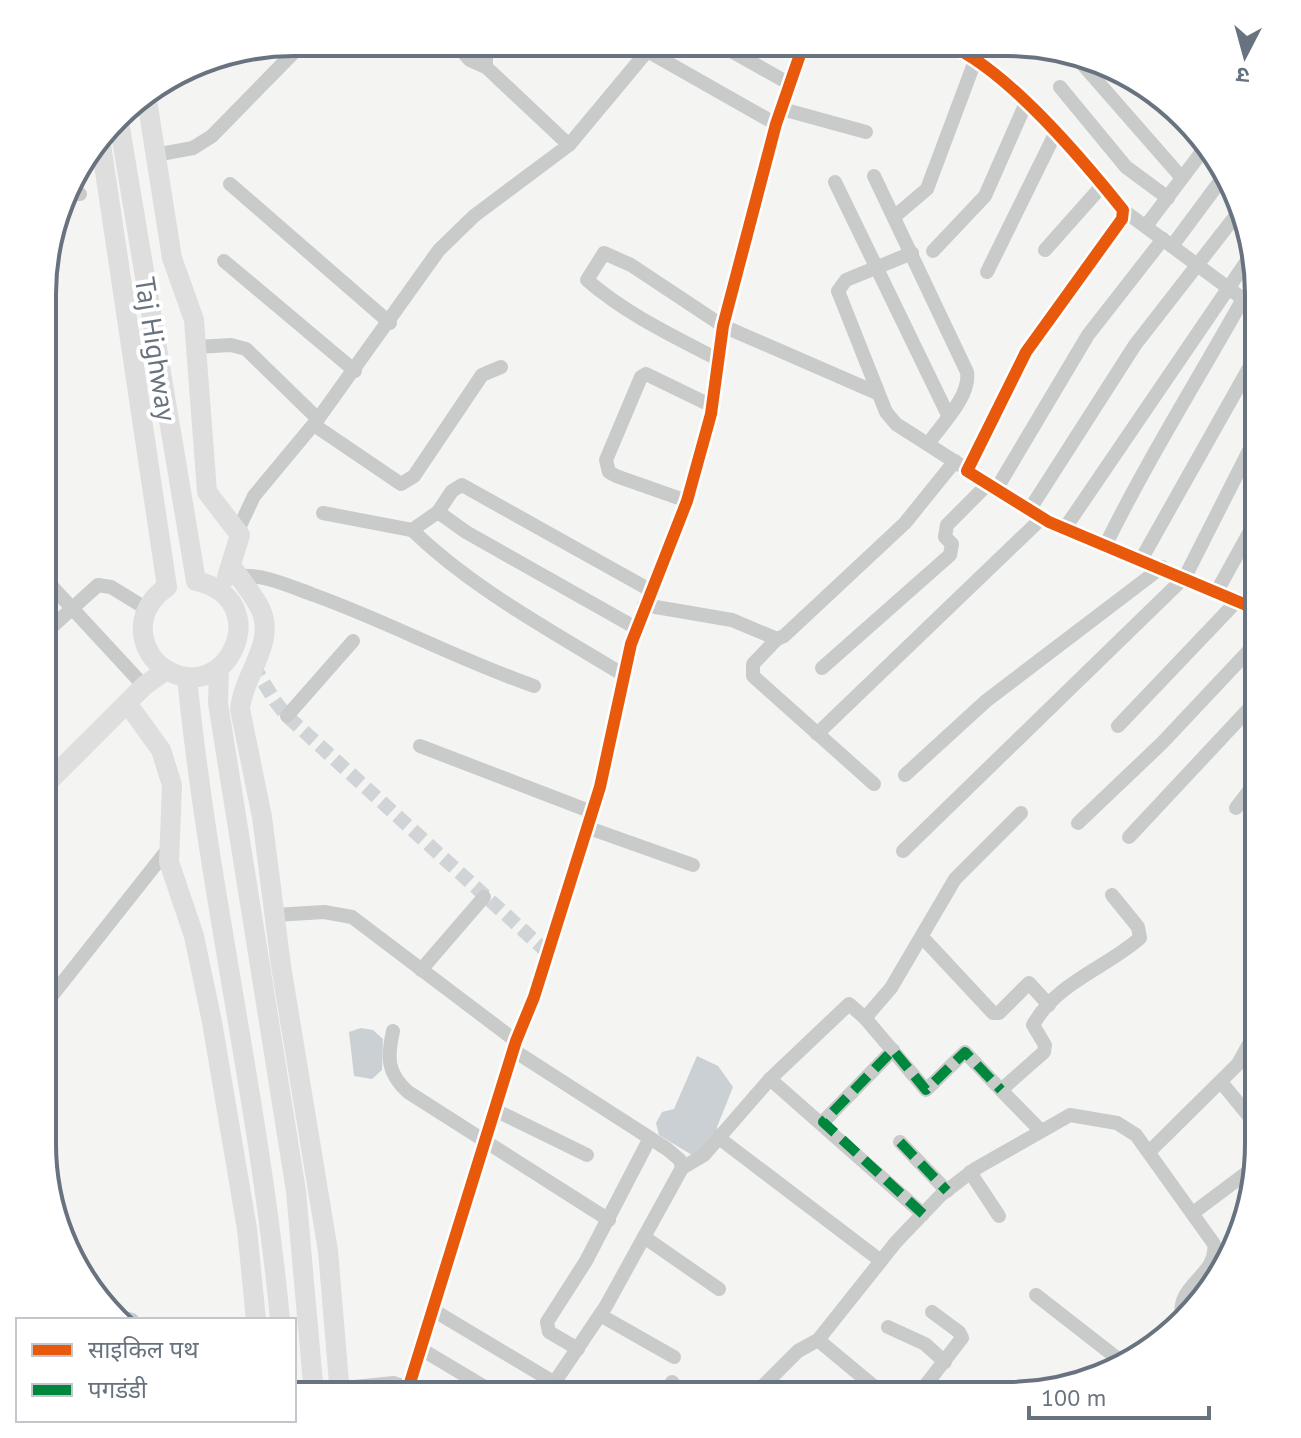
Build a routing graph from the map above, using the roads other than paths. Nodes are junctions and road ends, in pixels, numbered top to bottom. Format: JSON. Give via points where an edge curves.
{"nodes":[{"id":1,"x":290,"y":56,"type":"edge"},
{"id":2,"x":466,"y":56,"type":"edge"},
{"id":3,"x":486,"y":56,"type":"edge"},
{"id":4,"x":645,"y":56,"type":"edge"},
{"id":5,"x":665,"y":56,"type":"edge"},
{"id":6,"x":740,"y":56,"type":"edge"},
{"id":7,"x":800,"y":56,"type":"edge"},
{"id":8,"x":967,"y":56,"type":"edge"},
{"id":9,"x":975,"y":61,"type":"junction"},
{"id":10,"x":486,"y":67,"type":"junction"},
{"id":11,"x":1088,"y":71,"type":"edge"},
{"id":12,"x":790,"y":84,"type":"junction"},
{"id":13,"x":1060,"y":87,"type":"dead end"},
{"id":14,"x":1026,"y":103,"type":"junction"},
{"id":15,"x":148,"y":107,"type":"edge"},
{"id":16,"x":782,"y":109,"type":"junction"},
{"id":17,"x":776,"y":124,"type":"junction"},
{"id":18,"x":121,"y":131,"type":"edge"},
{"id":19,"x":866,"y":132,"type":"dead end"},
{"id":20,"x":1055,"y":134,"type":"junction"},
{"id":21,"x":569,"y":145,"type":"junction"},
{"id":22,"x":102,"y":154,"type":"edge"},
{"id":23,"x":1200,"y":154,"type":"edge"},
{"id":24,"x":155,"y":155,"type":"junction"},
{"id":25,"x":874,"y":176,"type":"dead end"},
{"id":26,"x":1182,"y":178,"type":"junction"},
{"id":27,"x":835,"y":182,"type":"dead end"},
{"id":28,"x":230,"y":184,"type":"dead end"},
{"id":29,"x":1217,"y":184,"type":"edge"},
{"id":30,"x":1101,"y":187,"type":"junction"},
{"id":31,"x":1168,"y":198,"type":"junction"},
{"id":32,"x":1123,"y":210,"type":"junction"},
{"id":33,"x":894,"y":217,"type":"junction"},
{"id":34,"x":1233,"y":219,"type":"edge"},
{"id":35,"x":1146,"y":226,"type":"junction"},
{"id":36,"x":1168,"y":242,"type":"junction"},
{"id":37,"x":1045,"y":250,"type":"dead end"},
{"id":38,"x":933,"y":251,"type":"dead end"},
{"id":39,"x":912,"y":253,"type":"junction"},
{"id":40,"x":224,"y":261,"type":"dead end"},
{"id":41,"x":1197,"y":264,"type":"junction"},
{"id":42,"x":1243,"y":267,"type":"edge"},
{"id":43,"x":876,"y":268,"type":"junction"},
{"id":44,"x":987,"y":272,"type":"dead end"},
{"id":45,"x":1228,"y":288,"type":"junction"},
{"id":46,"x":1243,"y":299,"type":"joint"},
{"id":47,"x":390,"y":323,"type":"junction"},
{"id":48,"x":723,"y":326,"type":"junction"},
{"id":49,"x":196,"y":347,"type":"junction"},
{"id":50,"x":719,"y":360,"type":"junction"},
{"id":51,"x":501,"y":367,"type":"dead end"},
{"id":52,"x":355,"y":371,"type":"junction"},
{"id":53,"x":1244,"y":377,"type":"edge"},
{"id":54,"x":877,"y":393,"type":"junction"},
{"id":55,"x":712,"y":406,"type":"junction"},
{"id":56,"x":948,"y":415,"type":"junction"},
{"id":57,"x":316,"y":422,"type":"junction"},
{"id":58,"x":928,"y":444,"type":"junction"},
{"id":59,"x":1244,"y":461,"type":"edge"},
{"id":60,"x":960,"y":465,"type":"junction"},
{"id":61,"x":993,"y":486,"type":"junction"},
{"id":62,"x":687,"y":501,"type":"junction"},
{"id":63,"x":438,"y":512,"type":"junction"},
{"id":64,"x":323,"y":513,"type":"dead end"},
{"id":65,"x":1036,"y":514,"type":"junction"},
{"id":66,"x":1065,"y":528,"type":"junction"},
{"id":67,"x":238,"y":530,"type":"junction"},
{"id":68,"x":412,"y":530,"type":"junction"},
{"id":69,"x":1244,"y":542,"type":"edge"},
{"id":70,"x":1106,"y":544,"type":"junction"},
{"id":71,"x":1142,"y":558,"type":"junction"},
{"id":72,"x":1162,"y":567,"type":"junction"},
{"id":73,"x":235,"y":571,"type":"junction"},
{"id":74,"x":1185,"y":577,"type":"junction"},
{"id":75,"x":650,"y":590,"type":"junction"},
{"id":76,"x":1217,"y":591,"type":"junction"},
{"id":77,"x":56,"y":592,"type":"edge"},
{"id":78,"x":222,"y":592,"type":"junction"},
{"id":79,"x":1238,"y":600,"type":"junction"},
{"id":80,"x":1244,"y":603,"type":"edge"},
{"id":81,"x":644,"y":605,"type":"junction"},
{"id":82,"x":71,"y":608,"type":"junction"},
{"id":83,"x":147,"y":609,"type":"junction"},
{"id":84,"x":56,"y":622,"type":"edge"},
{"id":85,"x":636,"y":628,"type":"junction"},
{"id":86,"x":777,"y":639,"type":"junction"},
{"id":87,"x":353,"y":641,"type":"dead end"},
{"id":88,"x":1244,"y":656,"type":"edge"},
{"id":89,"x":219,"y":668,"type":"junction"},
{"id":90,"x":822,"y":668,"type":"dead end"},
{"id":91,"x":166,"y":670,"type":"junction"},
{"id":92,"x":622,"y":674,"type":"junction"},
{"id":93,"x":187,"y":677,"type":"junction"},
{"id":94,"x":144,"y":686,"type":"junction"},
{"id":95,"x":534,"y":686,"type":"dead end"},
{"id":96,"x":127,"y":703,"type":"junction"},
{"id":97,"x":1244,"y":714,"type":"edge"},
{"id":98,"x":287,"y":716,"type":"dead end"},
{"id":99,"x":1118,"y":726,"type":"dead end"},
{"id":100,"x":817,"y":734,"type":"junction"},
{"id":101,"x":420,"y":746,"type":"dead end"},
{"id":102,"x":195,"y":759,"type":"junction"},
{"id":103,"x":57,"y":773,"type":"edge"},
{"id":104,"x":905,"y":775,"type":"dead end"},
{"id":105,"x":874,"y":784,"type":"dead end"},
{"id":106,"x":172,"y":785,"type":"junction"},
{"id":107,"x":1244,"y":797,"type":"edge"},
{"id":108,"x":1236,"y":808,"type":"dead end"},
{"id":109,"x":592,"y":812,"type":"junction"},
{"id":110,"x":1021,"y":813,"type":"dead end"},
{"id":111,"x":1078,"y":823,"type":"dead end"},
{"id":112,"x":586,"y":827,"type":"junction"},
{"id":113,"x":1129,"y":837,"type":"dead end"},
{"id":114,"x":168,"y":849,"type":"junction"},
{"id":115,"x":903,"y":851,"type":"dead end"},
{"id":116,"x":693,"y":865,"type":"dead end"},
{"id":117,"x":1112,"y":895,"type":"dead end"},
{"id":118,"x":484,"y":897,"type":"dead end"},
{"id":119,"x":275,"y":915,"type":"junction"},
{"id":120,"x":923,"y":938,"type":"junction"},
{"id":121,"x":421,"y":970,"type":"junction"},
{"id":122,"x":57,"y":990,"type":"edge"},
{"id":123,"x":1049,"y":1005,"type":"junction"},
{"id":124,"x":865,"y":1018,"type":"junction"},
{"id":125,"x":393,"y":1031,"type":"dead end"},
{"id":126,"x":514,"y":1046,"type":"junction"},
{"id":127,"x":893,"y":1050,"type":"junction"},
{"id":128,"x":1244,"y":1054,"type":"edge"},
{"id":129,"x":770,"y":1079,"type":"junction"},
{"id":130,"x":1221,"y":1082,"type":"junction"},
{"id":131,"x":1001,"y":1090,"type":"junction"},
{"id":132,"x":495,"y":1110,"type":"junction"},
{"id":133,"x":1244,"y":1110,"type":"edge"},
{"id":134,"x":823,"y":1122,"type":"junction"},
{"id":135,"x":1041,"y":1131,"type":"junction"},
{"id":136,"x":650,"y":1138,"type":"junction"},
{"id":137,"x":719,"y":1138,"type":"junction"},
{"id":138,"x":900,"y":1142,"type":"dead end"},
{"id":139,"x":485,"y":1143,"type":"junction"},
{"id":140,"x":1150,"y":1151,"type":"junction"},
{"id":141,"x":587,"y":1155,"type":"dead end"},
{"id":142,"x":682,"y":1168,"type":"junction"},
{"id":143,"x":970,"y":1172,"type":"junction"},
{"id":144,"x":1242,"y":1176,"type":"edge"},
{"id":145,"x":947,"y":1191,"type":"junction"},
{"id":146,"x":1193,"y":1213,"type":"junction"},
{"id":147,"x":923,"y":1214,"type":"junction"},
{"id":148,"x":999,"y":1216,"type":"dead end"},
{"id":149,"x":609,"y":1220,"type":"junction"},
{"id":150,"x":644,"y":1237,"type":"junction"},
{"id":151,"x":881,"y":1261,"type":"junction"},
{"id":152,"x":719,"y":1289,"type":"dead end"},
{"id":153,"x":1036,"y":1295,"type":"dead end"},
{"id":154,"x":1183,"y":1303,"type":"edge"},
{"id":155,"x":433,"y":1310,"type":"junction"},
{"id":156,"x":932,"y":1312,"type":"dead end"},
{"id":157,"x":600,"y":1315,"type":"junction"},
{"id":158,"x":256,"y":1318,"type":"edge"},
{"id":159,"x":280,"y":1318,"type":"edge"},
{"id":160,"x":888,"y":1327,"type":"dead end"},
{"id":161,"x":818,"y":1340,"type":"junction"},
{"id":162,"x":421,"y":1349,"type":"junction"},
{"id":163,"x":578,"y":1349,"type":"junction"},
{"id":164,"x":1114,"y":1356,"type":"edge"},
{"id":165,"x":674,"y":1357,"type":"dead end"},
{"id":166,"x":945,"y":1362,"type":"junction"},
{"id":167,"x":313,"y":1381,"type":"edge"},
{"id":168,"x":339,"y":1381,"type":"edge"},
{"id":169,"x":411,"y":1381,"type":"edge"},
{"id":170,"x":475,"y":1381,"type":"edge"},
{"id":171,"x":538,"y":1381,"type":"edge"},
{"id":172,"x":556,"y":1381,"type":"edge"},
{"id":173,"x":768,"y":1381,"type":"edge"},
{"id":174,"x":867,"y":1381,"type":"edge"},
{"id":175,"x":929,"y":1381,"type":"edge"}],
"edges":[{"from":1,"to":24,"type":"street","via":[[212,136],[193,148]]},
{"from":2,"to":10,"type":"street"},
{"from":3,"to":10,"type":"street"},
{"from":4,"to":21,"type":"street"},
{"from":5,"to":17,"type":"street"},
{"from":6,"to":12,"type":"street"},
{"from":7,"to":12,"type":"street"},
{"from":8,"to":9,"type":"street"},
{"from":9,"to":14,"type":"street"},
{"from":9,"to":33,"type":"street","via":[[927,189]]},
{"from":10,"to":21,"type":"street"},
{"from":11,"to":26,"type":"street"},
{"from":12,"to":16,"type":"street"},
{"from":13,"to":31,"type":"street","via":[[1126,167]]},
{"from":14,"to":20,"type":"street"},
{"from":14,"to":38,"type":"street","via":[[985,196]]},
{"from":15,"to":24,"type":"main road"},
{"from":16,"to":17,"type":"street"},
{"from":16,"to":19,"type":"street"},
{"from":17,"to":48,"type":"street"},
{"from":18,"to":78,"type":"main road","name":"Taj Highway","via":[[196,581]]},
{"from":20,"to":30,"type":"street"},
{"from":20,"to":44,"type":"street"},
{"from":21,"to":47,"type":"street","via":[[458,229]]},
{"from":22,"to":83,"type":"main road","via":[[167,587]]},
{"from":23,"to":26,"type":"street"},
{"from":24,"to":49,"type":"main road","via":[[172,258],[194,320]]},
{"from":25,"to":33,"type":"street"},
{"from":26,"to":31,"type":"street"},
{"from":27,"to":43,"type":"street"},
{"from":28,"to":47,"type":"street"},
{"from":29,"to":36,"type":"street"},
{"from":30,"to":32,"type":"street"},
{"from":30,"to":37,"type":"street"},
{"from":31,"to":35,"type":"street"},
{"from":32,"to":35,"type":"street"},
{"from":32,"to":60,"type":"street","via":[[1122,219],[1026,352]]},
{"from":33,"to":39,"type":"street"},
{"from":34,"to":41,"type":"street"},
{"from":35,"to":36,"type":"street"},
{"from":36,"to":41,"type":"street"},
{"from":36,"to":61,"type":"street","via":[[1088,335]]},
{"from":39,"to":43,"type":"street"},
{"from":39,"to":56,"type":"street","via":[[967,372],[969,382]]},
{"from":40,"to":52,"type":"street"},
{"from":41,"to":45,"type":"street"},
{"from":41,"to":65,"type":"street","via":[[1135,345]]},
{"from":42,"to":45,"type":"street"},
{"from":43,"to":54,"type":"street","via":[[846,280],[838,291]]},
{"from":43,"to":56,"type":"street"},
{"from":45,"to":46,"type":"street"},
{"from":45,"to":66,"type":"street"},
{"from":46,"to":70,"type":"street","via":[[1173,414]]},
{"from":47,"to":52,"type":"street"},
{"from":48,"to":50,"type":"street"},
{"from":48,"to":50,"type":"street","via":[[604,253],[587,280],[654,327]]},
{"from":48,"to":54,"type":"street"},
{"from":49,"to":57,"type":"street","via":[[246,349]]},
{"from":49,"to":67,"type":"main road","via":[[207,492]]},
{"from":50,"to":55,"type":"street"},
{"from":51,"to":57,"type":"street","via":[[482,375],[414,476],[401,484]]},
{"from":52,"to":57,"type":"street"},
{"from":53,"to":71,"type":"street"},
{"from":54,"to":58,"type":"street","via":[[896,424]]},
{"from":55,"to":62,"type":"street"},
{"from":55,"to":62,"type":"street","via":[[646,374],[606,460],[616,476]]},
{"from":56,"to":58,"type":"street"},
{"from":57,"to":67,"type":"street","via":[[254,496]]},
{"from":58,"to":60,"type":"street"},
{"from":59,"to":74,"type":"street"},
{"from":60,"to":61,"type":"street"},
{"from":60,"to":86,"type":"street","via":[[905,523]]},
{"from":61,"to":65,"type":"street"},
{"from":61,"to":90,"type":"street","via":[[947,525],[950,555]]},
{"from":62,"to":75,"type":"street"},
{"from":63,"to":68,"type":"street"},
{"from":63,"to":75,"type":"street","via":[[457,485],[466,486]]},
{"from":63,"to":85,"type":"street"},
{"from":64,"to":68,"type":"street"},
{"from":65,"to":66,"type":"street"},
{"from":65,"to":100,"type":"street"},
{"from":66,"to":70,"type":"street"},
{"from":67,"to":73,"type":"main road"},
{"from":68,"to":92,"type":"street","via":[[433,552],[487,590]]},
{"from":69,"to":76,"type":"street"},
{"from":70,"to":71,"type":"street"},
{"from":71,"to":72,"type":"street"},
{"from":72,"to":74,"type":"street"},
{"from":72,"to":104,"type":"street","via":[[986,701]]},
{"from":73,"to":78,"type":"main road"},
{"from":73,"to":95,"type":"street","via":[[342,605]]},
{"from":73,"to":119,"type":"main road","via":[[265,621],[263,645],[240,709]]},
{"from":74,"to":76,"type":"street"},
{"from":74,"to":115,"type":"street"},
{"from":75,"to":81,"type":"street"},
{"from":76,"to":79,"type":"street"},
{"from":77,"to":82,"type":"street"},
{"from":78,"to":89,"type":"main road","via":[[233,605],[239,631],[231,655]]},
{"from":79,"to":80,"type":"street"},
{"from":79,"to":99,"type":"street"},
{"from":81,"to":85,"type":"street"},
{"from":81,"to":86,"type":"street","via":[[732,620]]},
{"from":82,"to":83,"type":"street","via":[[98,585]]},
{"from":82,"to":84,"type":"street"},
{"from":82,"to":94,"type":"street"},
{"from":83,"to":91,"type":"main road","via":[[145,643]]},
{"from":85,"to":92,"type":"street"},
{"from":86,"to":100,"type":"street","via":[[753,664],[753,676]]},
{"from":87,"to":98,"type":"street"},
{"from":88,"to":111,"type":"street"},
{"from":89,"to":93,"type":"main road"},
{"from":89,"to":167,"type":"main road","via":[[218,703],[296,1191]]},
{"from":91,"to":93,"type":"main road"},
{"from":91,"to":94,"type":"main road"},
{"from":92,"to":109,"type":"street"},
{"from":93,"to":102,"type":"main road"},
{"from":94,"to":96,"type":"main road"},
{"from":96,"to":103,"type":"main road"},
{"from":96,"to":106,"type":"main road","via":[[161,750]]},
{"from":97,"to":113,"type":"street"},
{"from":100,"to":105,"type":"street"},
{"from":101,"to":109,"type":"street"},
{"from":102,"to":106,"type":"main road"},
{"from":102,"to":159,"type":"main road","via":[[270,1214]]},
{"from":106,"to":114,"type":"main road"},
{"from":107,"to":108,"type":"street"},
{"from":109,"to":112,"type":"street"},
{"from":110,"to":120,"type":"street","via":[[955,879]]},
{"from":112,"to":116,"type":"street"},
{"from":112,"to":126,"type":"street"},
{"from":114,"to":122,"type":"street"},
{"from":114,"to":158,"type":"main road","via":[[212,1022]]},
{"from":117,"to":123,"type":"street","via":[[1141,931],[1140,938],[1078,978]]},
{"from":118,"to":121,"type":"street"},
{"from":119,"to":121,"type":"street","via":[[324,912],[352,917]]},
{"from":119,"to":168,"type":"main road","via":[[328,1251]]},
{"from":120,"to":123,"type":"street","via":[[993,1013],[1029,983]]},
{"from":120,"to":124,"type":"street"},
{"from":121,"to":126,"type":"street"},
{"from":123,"to":131,"type":"street","via":[[1033,1025],[1044,1052]]},
{"from":124,"to":127,"type":"street"},
{"from":124,"to":129,"type":"street","via":[[849,1004]]},
{"from":125,"to":139,"type":"street","via":[[388,1062],[395,1080]]},
{"from":126,"to":132,"type":"street"},
{"from":126,"to":136,"type":"street"},
{"from":127,"to":131,"type":"street","via":[[926,1090],[965,1052]]},
{"from":127,"to":134,"type":"street"},
{"from":128,"to":130,"type":"street"},
{"from":129,"to":134,"type":"street"},
{"from":129,"to":137,"type":"street"},
{"from":130,"to":133,"type":"street"},
{"from":130,"to":140,"type":"street"},
{"from":131,"to":135,"type":"street"},
{"from":132,"to":139,"type":"street"},
{"from":132,"to":141,"type":"street"},
{"from":134,"to":147,"type":"street"},
{"from":135,"to":140,"type":"street","via":[[1070,1115],[1117,1123]]},
{"from":135,"to":143,"type":"street"},
{"from":136,"to":142,"type":"street","via":[[676,1156]]},
{"from":136,"to":149,"type":"street"},
{"from":137,"to":142,"type":"street","via":[[699,1160]]},
{"from":137,"to":151,"type":"street"},
{"from":138,"to":145,"type":"street"},
{"from":139,"to":149,"type":"street"},
{"from":139,"to":155,"type":"street"},
{"from":140,"to":146,"type":"street"},
{"from":142,"to":150,"type":"street"},
{"from":143,"to":145,"type":"street"},
{"from":143,"to":148,"type":"street"},
{"from":144,"to":146,"type":"street"},
{"from":145,"to":147,"type":"street"},
{"from":146,"to":154,"type":"street","via":[[1215,1250]]},
{"from":147,"to":151,"type":"street"},
{"from":149,"to":163,"type":"street","via":[[547,1322],[549,1332]]},
{"from":150,"to":152,"type":"street"},
{"from":150,"to":157,"type":"street"},
{"from":151,"to":161,"type":"street"},
{"from":153,"to":164,"type":"street"},
{"from":155,"to":162,"type":"street"},
{"from":155,"to":171,"type":"street"},
{"from":156,"to":166,"type":"street","via":[[961,1334]]},
{"from":157,"to":163,"type":"street"},
{"from":157,"to":165,"type":"street"},
{"from":160,"to":166,"type":"street","via":[[925,1344]]},
{"from":161,"to":173,"type":"street","via":[[798,1351]]},
{"from":161,"to":174,"type":"street"},
{"from":162,"to":169,"type":"street"},
{"from":162,"to":170,"type":"street"},
{"from":163,"to":172,"type":"street"},
{"from":166,"to":175,"type":"street"}]}
